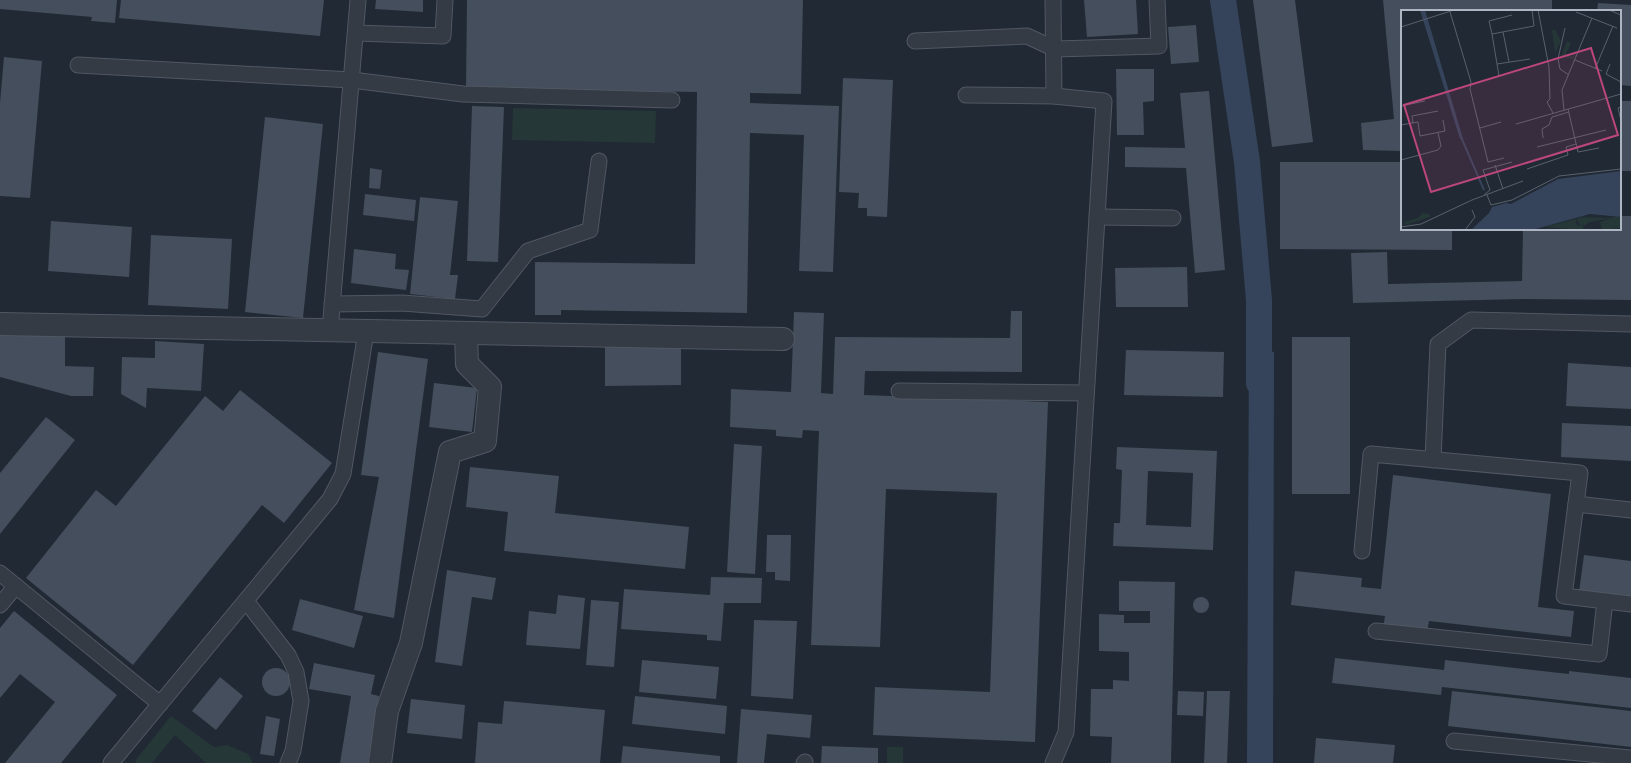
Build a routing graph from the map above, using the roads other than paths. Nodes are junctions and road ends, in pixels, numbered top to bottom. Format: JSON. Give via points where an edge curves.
{"nodes":[{"id":1,"x":358,"y":0,"type":"edge"},
{"id":2,"x":445,"y":0,"type":"edge"},
{"id":3,"x":1053,"y":0,"type":"edge"},
{"id":4,"x":1157,"y":0,"type":"edge"},
{"id":5,"x":356,"y":33,"type":"junction"},
{"id":6,"x":915,"y":41,"type":"dead end"},
{"id":7,"x":1054,"y":49,"type":"junction"},
{"id":8,"x":78,"y":65,"type":"dead end"},
{"id":9,"x":352,"y":80,"type":"junction"},
{"id":10,"x":966,"y":95,"type":"dead end"},
{"id":11,"x":1054,"y":96,"type":"junction"},
{"id":12,"x":672,"y":100,"type":"dead end"},
{"id":13,"x":599,"y":161,"type":"dead end"},
{"id":14,"x":1097,"y":217,"type":"junction"},
{"id":15,"x":1173,"y":218,"type":"dead end"},
{"id":16,"x":332,"y":304,"type":"junction"},
{"id":17,"x":0,"y":324,"type":"edge"},
{"id":18,"x":1631,"y":324,"type":"edge"},
{"id":19,"x":330,"y":331,"type":"junction"},
{"id":20,"x":366,"y":332,"type":"junction"},
{"id":21,"x":466,"y":333,"type":"junction"},
{"id":22,"x":783,"y":339,"type":"dead end"},
{"id":23,"x":899,"y":391,"type":"dead end"},
{"id":24,"x":1086,"y":392,"type":"junction"},
{"id":25,"x":1433,"y":460,"type":"junction"},
{"id":26,"x":1576,"y":504,"type":"junction"},
{"id":27,"x":1631,"y":510,"type":"edge"},
{"id":28,"x":1362,"y":551,"type":"dead end"},
{"id":29,"x":0,"y":573,"type":"edge"},
{"id":30,"x":16,"y":586,"type":"junction"},
{"id":31,"x":246,"y":600,"type":"junction"},
{"id":32,"x":1605,"y":601,"type":"junction"},
{"id":33,"x":1631,"y":604,"type":"edge"},
{"id":34,"x":0,"y":605,"type":"edge"},
{"id":35,"x":1376,"y":631,"type":"dead end"},
{"id":36,"x":160,"y":704,"type":"junction"},
{"id":37,"x":1454,"y":741,"type":"dead end"},
{"id":38,"x":1631,"y":758,"type":"edge"},
{"id":39,"x":111,"y":763,"type":"edge"},
{"id":40,"x":288,"y":763,"type":"edge"},
{"id":41,"x":380,"y":763,"type":"edge"},
{"id":42,"x":1053,"y":763,"type":"edge"}],
"edges":[{"from":1,"to":5,"type":"lane"},
{"from":2,"to":5,"type":"lane","via":[[444,36]]},
{"from":3,"to":7,"type":"lane"},
{"from":4,"to":7,"type":"lane","via":[[1159,46]]},
{"from":5,"to":9,"type":"lane"},
{"from":6,"to":7,"type":"lane","via":[[1027,36]]},
{"from":7,"to":11,"type":"lane"},
{"from":8,"to":9,"type":"lane"},
{"from":9,"to":12,"type":"lane","via":[[463,94]]},
{"from":9,"to":16,"type":"lane"},
{"from":10,"to":11,"type":"lane"},
{"from":11,"to":14,"type":"lane","via":[[1104,102]]},
{"from":13,"to":16,"type":"lane","via":[[590,230],[528,251],[482,309],[402,303]]},
{"from":14,"to":15,"type":"lane"},
{"from":14,"to":24,"type":"lane"},
{"from":16,"to":19,"type":"lane"},
{"from":17,"to":19,"type":"street"},
{"from":18,"to":25,"type":"lane","via":[[1471,320],[1438,344]]},
{"from":19,"to":20,"type":"street"},
{"from":20,"to":21,"type":"street"},
{"from":20,"to":31,"type":"lane","via":[[343,474],[330,499]]},
{"from":21,"to":22,"type":"street"},
{"from":21,"to":41,"type":"street","via":[[467,364],[490,387],[485,442],[450,452],[411,643],[387,711]]},
{"from":23,"to":24,"type":"lane"},
{"from":24,"to":42,"type":"lane","via":[[1066,732]]},
{"from":25,"to":26,"type":"lane","via":[[1580,473]]},
{"from":25,"to":28,"type":"lane","via":[[1371,454]]},
{"from":26,"to":27,"type":"lane"},
{"from":26,"to":32,"type":"lane","via":[[1564,596]]},
{"from":29,"to":30,"type":"lane"},
{"from":30,"to":34,"type":"lane"},
{"from":30,"to":36,"type":"lane"},
{"from":31,"to":36,"type":"lane"},
{"from":31,"to":40,"type":"lane","via":[[288,654],[296,672],[301,702],[293,751]]},
{"from":32,"to":33,"type":"lane"},
{"from":32,"to":35,"type":"lane","via":[[1599,654]]},
{"from":36,"to":39,"type":"lane"},
{"from":37,"to":38,"type":"lane"}]}
